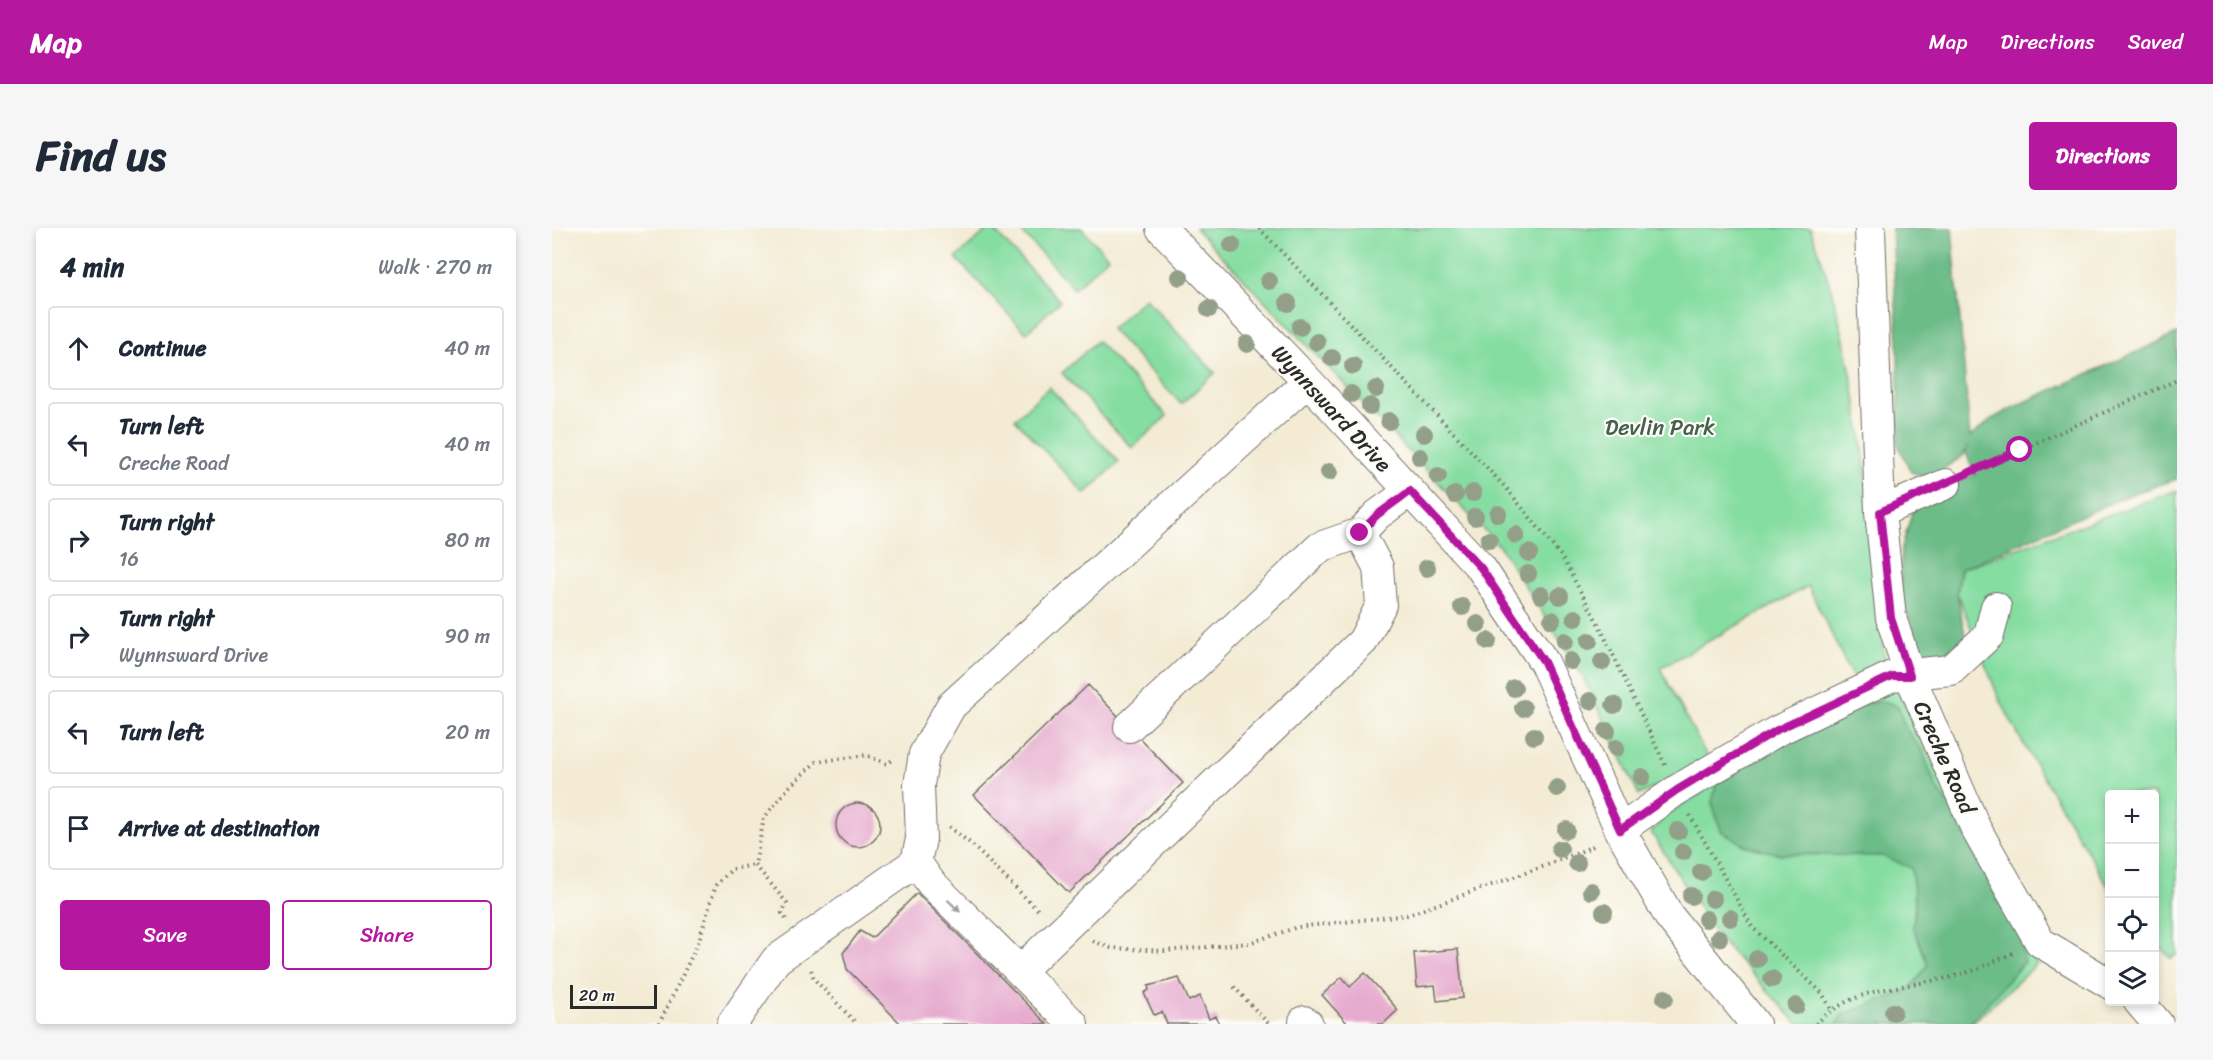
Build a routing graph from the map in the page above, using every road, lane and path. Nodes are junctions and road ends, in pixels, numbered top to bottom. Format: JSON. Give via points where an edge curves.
{"nodes":[{"id":1,"x":1161,"y":228,"type":"edge"},
{"id":2,"x":1258,"y":228,"type":"edge"},
{"id":3,"x":1870,"y":228,"type":"edge"},
{"id":4,"x":2177,"y":380,"type":"edge"},
{"id":5,"x":1308,"y":381,"type":"junction"},
{"id":6,"x":1946,"y":484,"type":"joint"},
{"id":7,"x":1410,"y":491,"type":"junction"},
{"id":8,"x":1880,"y":512,"type":"junction"},
{"id":9,"x":1360,"y":533,"type":"junction"},
{"id":10,"x":1996,"y":607,"type":"dead end"},
{"id":11,"x":1910,"y":676,"type":"junction"},
{"id":12,"x":1129,"y":727,"type":"dead end"},
{"id":13,"x":1677,"y":790,"type":"junction"},
{"id":14,"x":921,"y":817,"type":"junction"},
{"id":15,"x":1611,"y":836,"type":"junction"},
{"id":16,"x":916,"y":862,"type":"junction"},
{"id":17,"x":754,"y":865,"type":"dead end"},
{"id":18,"x":1064,"y":928,"type":"junction"},
{"id":19,"x":2040,"y":942,"type":"junction"},
{"id":20,"x":1021,"y":970,"type":"junction"},
{"id":21,"x":814,"y":979,"type":"dead end"},
{"id":22,"x":2105,"y":982,"type":"edge"},
{"id":23,"x":1234,"y":987,"type":"dead end"},
{"id":24,"x":2142,"y":1006,"type":"edge"},
{"id":25,"x":1831,"y":1009,"type":"junction"},
{"id":26,"x":659,"y":1024,"type":"edge"},
{"id":27,"x":732,"y":1024,"type":"edge"},
{"id":28,"x":857,"y":1024,"type":"edge"},
{"id":29,"x":1073,"y":1024,"type":"edge"},
{"id":30,"x":1269,"y":1024,"type":"edge"},
{"id":31,"x":1755,"y":1024,"type":"edge"},
{"id":32,"x":1816,"y":1024,"type":"edge"},
{"id":33,"x":2158,"y":1024,"type":"edge"}],
"edges":[{"from":1,"to":5,"type":"street","name":"Wynnsward Drive"},
{"from":2,"to":13,"type":"path","via":[[1507,489],[1561,556],[1600,627]]},
{"from":3,"to":8,"type":"street","name":"Creche Road"},
{"from":4,"to":6,"type":"path"},
{"from":5,"to":7,"type":"street","name":"Wynnsward Drive"},
{"from":5,"to":14,"type":"street","via":[[951,706],[924,754],[919,785]]},
{"from":6,"to":8,"type":"street"},
{"from":7,"to":9,"type":"street"},
{"from":7,"to":15,"type":"street","name":"Wynnsward Drive","via":[[1481,568],[1544,662]]},
{"from":8,"to":11,"type":"street","name":"Creche Road","via":[[1891,618]]},
{"from":9,"to":12,"type":"street","via":[[1320,547]]},
{"from":9,"to":18,"type":"street","via":[[1378,567],[1381,605],[1363,641]]},
{"from":10,"to":11,"type":"street","via":[[1989,635],[1951,670]]},
{"from":11,"to":13,"type":"street","via":[[1892,676],[1777,730]]},
{"from":11,"to":19,"type":"street","name":"Creche Road","via":[[1976,829]]},
{"from":13,"to":15,"type":"street"},
{"from":13,"to":25,"type":"path","via":[[1752,927],[1822,993]]},
{"from":14,"to":16,"type":"street"},
{"from":14,"to":18,"type":"path","via":[[955,830],[1044,916]]},
{"from":15,"to":18,"type":"path","via":[[1524,874],[1407,915],[1298,927],[1249,943],[1165,951],[1111,948]]},
{"from":15,"to":31,"type":"street","name":"Wynnsward Drive"},
{"from":16,"to":20,"type":"street","one_way":true,"via":[[931,883]]},
{"from":16,"to":27,"type":"street","via":[[776,960]]},
{"from":17,"to":26,"type":"path","via":[[732,869],[716,885],[698,943]]},
{"from":18,"to":20,"type":"street"},
{"from":19,"to":22,"type":"street","name":"Creche Road"},
{"from":19,"to":25,"type":"path","via":[[1962,974],[1853,997]]},
{"from":20,"to":29,"type":"street"},
{"from":21,"to":28,"type":"path"},
{"from":23,"to":30,"type":"path"},
{"from":24,"to":33,"type":"street"},
{"from":25,"to":32,"type":"path"}]}
